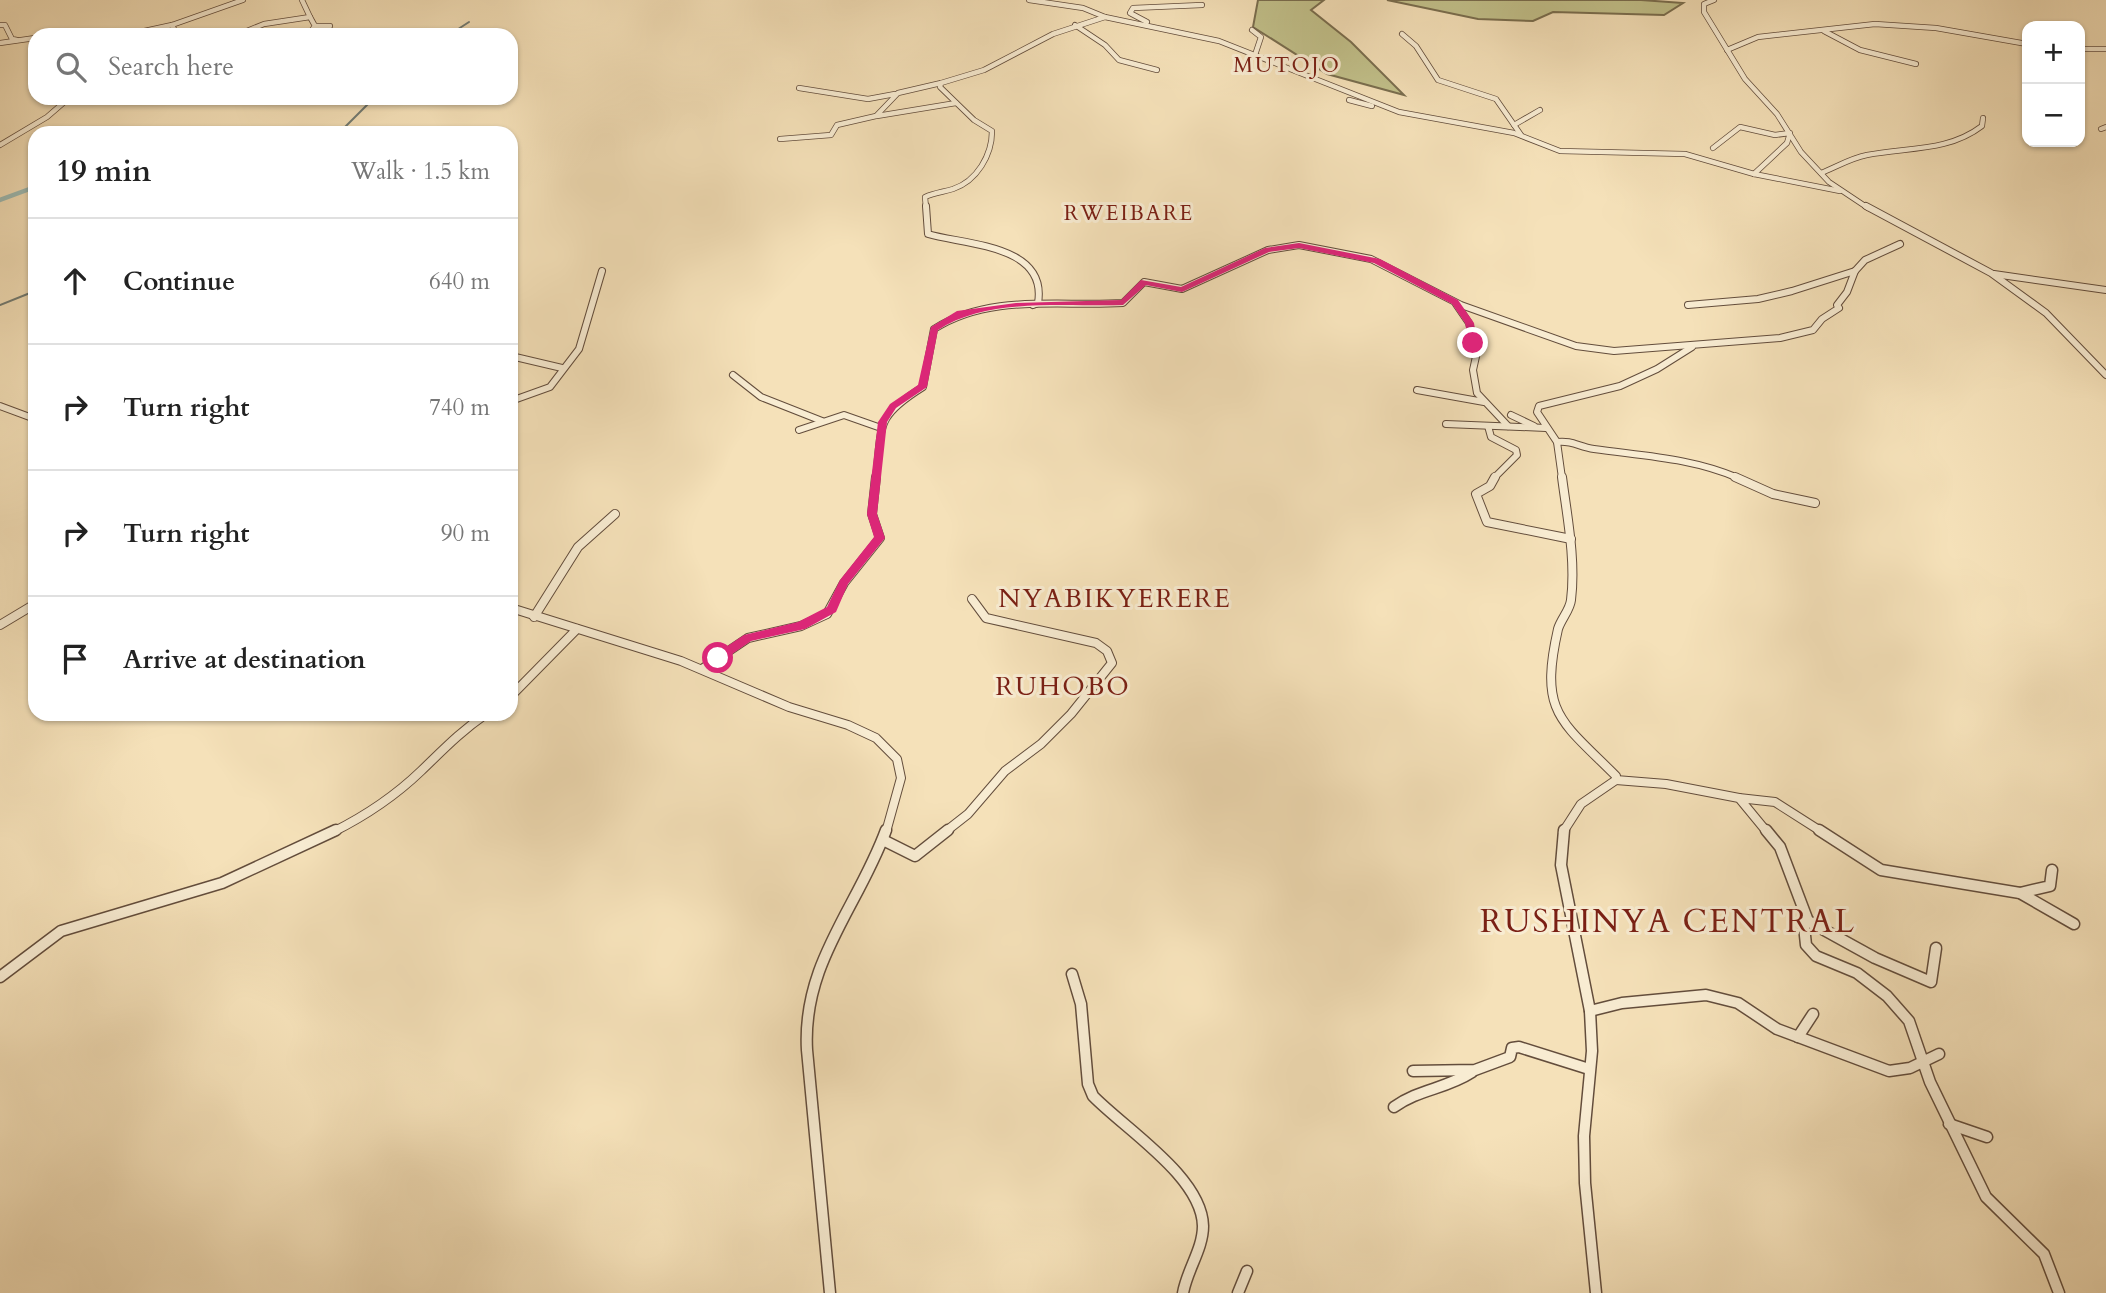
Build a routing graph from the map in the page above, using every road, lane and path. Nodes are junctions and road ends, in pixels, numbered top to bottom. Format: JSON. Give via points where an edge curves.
{"nodes":[{"id":1,"x":243,"y":0,"type":"edge"},
{"id":2,"x":302,"y":0,"type":"edge"},
{"id":3,"x":1029,"y":0,"type":"edge"},
{"id":4,"x":1071,"y":0,"type":"edge"},
{"id":5,"x":1714,"y":0,"type":"edge"},
{"id":6,"x":1202,"y":5,"type":"dead end"},
{"id":7,"x":1083,"y":8,"type":"junction"},
{"id":8,"x":310,"y":17,"type":"junction"},
{"id":9,"x":1105,"y":17,"type":"junction"},
{"id":10,"x":0,"y":25,"type":"edge"},
{"id":11,"x":172,"y":25,"type":"junction"},
{"id":12,"x":1075,"y":25,"type":"junction"},
{"id":13,"x":1151,"y":25,"type":"junction"},
{"id":14,"x":315,"y":26,"type":"joint"},
{"id":15,"x":330,"y":26,"type":"dead end"},
{"id":16,"x":158,"y":28,"type":"edge"},
{"id":17,"x":174,"y":28,"type":"edge"},
{"id":18,"x":254,"y":28,"type":"edge"},
{"id":19,"x":1251,"y":30,"type":"dead end"},
{"id":20,"x":1823,"y":30,"type":"junction"},
{"id":21,"x":1402,"y":34,"type":"dead end"},
{"id":22,"x":28,"y":39,"type":"edge"},
{"id":23,"x":17,"y":40,"type":"junction"},
{"id":24,"x":0,"y":43,"type":"edge"},
{"id":25,"x":2022,"y":43,"type":"edge"},
{"id":26,"x":2085,"y":49,"type":"edge"},
{"id":27,"x":2106,"y":49,"type":"edge"},
{"id":28,"x":1727,"y":50,"type":"junction"},
{"id":29,"x":1255,"y":55,"type":"junction"},
{"id":30,"x":1916,"y":64,"type":"dead end"},
{"id":31,"x":986,"y":69,"type":"junction"},
{"id":32,"x":1157,"y":70,"type":"dead end"},
{"id":33,"x":977,"y":76,"type":"dead end"},
{"id":34,"x":941,"y":83,"type":"junction"},
{"id":35,"x":799,"y":88,"type":"dead end"},
{"id":36,"x":898,"y":93,"type":"junction"},
{"id":37,"x":1349,"y":100,"type":"dead end"},
{"id":38,"x":956,"y":103,"type":"junction"},
{"id":39,"x":61,"y":105,"type":"edge"},
{"id":40,"x":1382,"y":106,"type":"junction"},
{"id":41,"x":1540,"y":110,"type":"dead end"},
{"id":42,"x":877,"y":117,"type":"junction"},
{"id":43,"x":1983,"y":118,"type":"dead end"},
{"id":44,"x":1514,"y":125,"type":"junction"},
{"id":45,"x":32,"y":126,"type":"edge"},
{"id":46,"x":28,"y":128,"type":"edge"},
{"id":47,"x":1790,"y":133,"type":"junction"},
{"id":48,"x":1522,"y":138,"type":"junction"},
{"id":49,"x":780,"y":139,"type":"dead end"},
{"id":50,"x":0,"y":145,"type":"edge"},
{"id":51,"x":1713,"y":148,"type":"dead end"},
{"id":52,"x":1821,"y":173,"type":"junction"},
{"id":53,"x":1754,"y":174,"type":"junction"},
{"id":54,"x":1840,"y":191,"type":"junction"},
{"id":55,"x":1899,"y":244,"type":"dead end"},
{"id":56,"x":602,"y":271,"type":"dead end"},
{"id":57,"x":1855,"y":271,"type":"junction"},
{"id":58,"x":1991,"y":274,"type":"junction"},
{"id":59,"x":2106,"y":290,"type":"edge"},
{"id":60,"x":1455,"y":302,"type":"junction"},
{"id":61,"x":1688,"y":305,"type":"dead end"},
{"id":62,"x":1031,"y":306,"type":"junction"},
{"id":63,"x":1692,"y":346,"type":"junction"},
{"id":64,"x":518,"y":358,"type":"edge"},
{"id":65,"x":562,"y":368,"type":"junction"},
{"id":66,"x":733,"y":375,"type":"dead end"},
{"id":67,"x":2106,"y":375,"type":"edge"},
{"id":68,"x":1417,"y":390,"type":"dead end"},
{"id":69,"x":518,"y":399,"type":"edge"},
{"id":70,"x":1484,"y":402,"type":"junction"},
{"id":71,"x":0,"y":406,"type":"edge"},
{"id":72,"x":1511,"y":415,"type":"dead end"},
{"id":73,"x":28,"y":416,"type":"edge"},
{"id":74,"x":822,"y":421,"type":"junction"},
{"id":75,"x":1446,"y":424,"type":"dead end"},
{"id":76,"x":1488,"y":426,"type":"junction"},
{"id":77,"x":1508,"y":426,"type":"junction"},
{"id":78,"x":881,"y":428,"type":"junction"},
{"id":79,"x":1541,"y":428,"type":"junction"},
{"id":80,"x":799,"y":430,"type":"dead end"},
{"id":81,"x":1557,"y":442,"type":"junction"},
{"id":82,"x":1815,"y":503,"type":"dead end"},
{"id":83,"x":615,"y":514,"type":"dead end"},
{"id":84,"x":1570,"y":539,"type":"junction"},
{"id":85,"x":972,"y":599,"type":"dead end"},
{"id":86,"x":28,"y":608,"type":"edge"},
{"id":87,"x":518,"y":611,"type":"edge"},
{"id":88,"x":534,"y":617,"type":"junction"},
{"id":89,"x":0,"y":625,"type":"edge"},
{"id":90,"x":577,"y":629,"type":"junction"},
{"id":91,"x":702,"y":669,"type":"junction"},
{"id":92,"x":518,"y":689,"type":"edge"},
{"id":93,"x":476,"y":721,"type":"edge"},
{"id":94,"x":1616,"y":780,"type":"junction"},
{"id":95,"x":1739,"y":798,"type":"junction"},
{"id":96,"x":883,"y":840,"type":"junction"},
{"id":97,"x":2052,"y":870,"type":"dead end"},
{"id":98,"x":2020,"y":892,"type":"junction"},
{"id":99,"x":1808,"y":921,"type":"junction"},
{"id":100,"x":2074,"y":924,"type":"dead end"},
{"id":101,"x":1936,"y":948,"type":"dead end"},
{"id":102,"x":1072,"y":974,"type":"dead end"},
{"id":103,"x":0,"y":977,"type":"edge"},
{"id":104,"x":1590,"y":1010,"type":"junction"},
{"id":105,"x":1813,"y":1014,"type":"dead end"},
{"id":106,"x":1798,"y":1037,"type":"junction"},
{"id":107,"x":1939,"y":1055,"type":"dead end"},
{"id":108,"x":1924,"y":1063,"type":"junction"},
{"id":109,"x":1590,"y":1069,"type":"junction"},
{"id":110,"x":1474,"y":1070,"type":"junction"},
{"id":111,"x":1413,"y":1072,"type":"dead end"},
{"id":112,"x":1394,"y":1107,"type":"dead end"},
{"id":113,"x":1949,"y":1124,"type":"junction"},
{"id":114,"x":1987,"y":1137,"type":"dead end"},
{"id":115,"x":1247,"y":1271,"type":"dead end"},
{"id":116,"x":830,"y":1293,"type":"edge"},
{"id":117,"x":1183,"y":1293,"type":"edge"},
{"id":118,"x":1238,"y":1293,"type":"edge"},
{"id":119,"x":1596,"y":1293,"type":"edge"},
{"id":120,"x":2059,"y":1293,"type":"edge"}],
"edges":[{"from":1,"to":11,"type":"street"},
{"from":2,"to":8,"type":"street"},
{"from":3,"to":7,"type":"street"},
{"from":4,"to":7,"type":"street"},
{"from":5,"to":28,"type":"street","via":[[1703,8]]},
{"from":6,"to":13,"type":"street","via":[[1133,8],[1130,13]]},
{"from":7,"to":9,"type":"street"},
{"from":8,"to":14,"type":"street"},
{"from":8,"to":18,"type":"street"},
{"from":9,"to":12,"type":"street"},
{"from":9,"to":13,"type":"street"},
{"from":10,"to":23,"type":"street"},
{"from":11,"to":16,"type":"street"},
{"from":11,"to":17,"type":"street"},
{"from":12,"to":31,"type":"street"},
{"from":12,"to":32,"type":"street","via":[[1119,60]]},
{"from":13,"to":29,"type":"street"},
{"from":14,"to":15,"type":"street"},
{"from":19,"to":29,"type":"street","via":[[1261,37]]},
{"from":20,"to":25,"type":"street","via":[[1875,24],[1915,26]]},
{"from":20,"to":28,"type":"street","via":[[1751,39]]},
{"from":20,"to":30,"type":"street","via":[[1851,47]]},
{"from":21,"to":44,"type":"street","via":[[1416,46],[1438,80],[1496,99]]},
{"from":22,"to":23,"type":"street"},
{"from":23,"to":24,"type":"street"},
{"from":26,"to":27,"type":"street"},
{"from":28,"to":47,"type":"street"},
{"from":29,"to":40,"type":"street"},
{"from":31,"to":33,"type":"street"},
{"from":31,"to":34,"type":"street"},
{"from":34,"to":36,"type":"street"},
{"from":34,"to":38,"type":"street"},
{"from":35,"to":36,"type":"street","via":[[868,99]]},
{"from":36,"to":42,"type":"street"},
{"from":37,"to":40,"type":"street"},
{"from":38,"to":42,"type":"street"},
{"from":38,"to":62,"type":"street","via":[[992,131],[991,150],[963,184],[925,197],[927,231],[1021,258],[1040,293],[1038,303]]},
{"from":39,"to":45,"type":"street"},
{"from":40,"to":48,"type":"street"},
{"from":41,"to":44,"type":"street"},
{"from":42,"to":49,"type":"street","via":[[837,125],[831,135]]},
{"from":43,"to":52,"type":"street","via":[[1982,126],[1965,139],[1864,155]]},
{"from":44,"to":48,"type":"street"},
{"from":46,"to":50,"type":"street"},
{"from":47,"to":51,"type":"street","via":[[1775,135],[1740,127]]},
{"from":47,"to":52,"type":"street"},
{"from":47,"to":53,"type":"street","via":[[1787,143]]},
{"from":48,"to":53,"type":"street","via":[[1567,153],[1685,154]]},
{"from":52,"to":54,"type":"street"},
{"from":53,"to":54,"type":"street"},
{"from":54,"to":58,"type":"street"},
{"from":55,"to":57,"type":"street","via":[[1865,260]]},
{"from":56,"to":65,"type":"street","via":[[579,349]]},
{"from":57,"to":61,"type":"street","via":[[1758,299]]},
{"from":57,"to":63,"type":"street","via":[[1839,308],[1813,330],[1780,338]]},
{"from":58,"to":59,"type":"street"},
{"from":58,"to":67,"type":"street","via":[[2046,313]]},
{"from":60,"to":62,"type":"street","via":[[1371,259],[1290,245],[1268,250],[1182,289],[1149,281],[1140,284],[1123,303]]},
{"from":60,"to":63,"type":"street","via":[[1584,348],[1632,351]]},
{"from":60,"to":70,"type":"street","via":[[1469,323],[1477,352],[1473,379]]},
{"from":62,"to":78,"type":"street","via":[[969,311],[946,318],[932,335],[923,387],[893,406]]},
{"from":63,"to":79,"type":"street","via":[[1649,376],[1539,406]]},
{"from":64,"to":65,"type":"street"},
{"from":65,"to":69,"type":"street","via":[[546,390]]},
{"from":66,"to":74,"type":"street","via":[[747,388]]},
{"from":68,"to":70,"type":"street"},
{"from":70,"to":77,"type":"street"},
{"from":71,"to":73,"type":"street"},
{"from":72,"to":79,"type":"street"},
{"from":74,"to":78,"type":"street","via":[[844,415]]},
{"from":74,"to":80,"type":"street"},
{"from":75,"to":76,"type":"street"},
{"from":76,"to":77,"type":"street"},
{"from":76,"to":84,"type":"street","via":[[1491,437],[1510,445],[1517,455],[1498,471],[1490,486],[1476,494],[1487,522]]},
{"from":77,"to":79,"type":"street"},
{"from":78,"to":91,"type":"street","via":[[872,514],[880,538],[844,583],[832,610],[801,626],[748,638]]},
{"from":79,"to":81,"type":"street"},
{"from":81,"to":82,"type":"street","via":[[1652,454]]},
{"from":81,"to":84,"type":"street"},
{"from":83,"to":88,"type":"street","via":[[593,526]]},
{"from":84,"to":94,"type":"street","via":[[1571,602],[1559,625],[1552,661],[1552,698],[1563,723],[1614,771]]},
{"from":85,"to":96,"type":"street","via":[[986,618],[1096,643],[1107,651],[1112,663],[1041,744],[1005,771],[968,814],[915,856]]},
{"from":86,"to":89,"type":"street"},
{"from":87,"to":88,"type":"street"},
{"from":88,"to":90,"type":"street"},
{"from":90,"to":91,"type":"street"},
{"from":90,"to":92,"type":"street"},
{"from":91,"to":96,"type":"street","via":[[793,709],[838,721],[887,749],[898,760],[902,774]]},
{"from":93,"to":103,"type":"street","via":[[389,799],[357,820],[222,883],[61,931]]},
{"from":94,"to":95,"type":"street"},
{"from":94,"to":104,"type":"street","via":[[1590,794],[1570,816],[1560,841]]},
{"from":95,"to":98,"type":"street","via":[[1775,802],[1881,870]]},
{"from":95,"to":99,"type":"street","via":[[1780,847]]},
{"from":96,"to":116,"type":"street","via":[[822,958],[810,991],[808,1055]]},
{"from":97,"to":98,"type":"street","via":[[2050,886]]},
{"from":98,"to":100,"type":"street"},
{"from":99,"to":101,"type":"street","via":[[1931,982]]},
{"from":99,"to":108,"type":"street","via":[[1804,926],[1806,945],[1816,956],[1857,973],[1887,996],[1909,1021]]},
{"from":102,"to":117,"type":"street","via":[[1081,1004],[1093,1096],[1185,1184],[1203,1211],[1203,1229]]},
{"from":104,"to":106,"type":"street","via":[[1706,995],[1738,1003]]},
{"from":104,"to":109,"type":"street"},
{"from":105,"to":106,"type":"street"},
{"from":106,"to":108,"type":"street","via":[[1889,1071]]},
{"from":107,"to":108,"type":"street"},
{"from":108,"to":113,"type":"street"},
{"from":109,"to":110,"type":"street","via":[[1519,1047],[1489,1070]]},
{"from":109,"to":119,"type":"street","via":[[1585,1183]]},
{"from":110,"to":111,"type":"street"},
{"from":110,"to":112,"type":"street","via":[[1462,1080],[1412,1094]]},
{"from":113,"to":114,"type":"street"},
{"from":113,"to":120,"type":"street","via":[[1986,1197],[2045,1254]]},
{"from":115,"to":118,"type":"street"}]}
